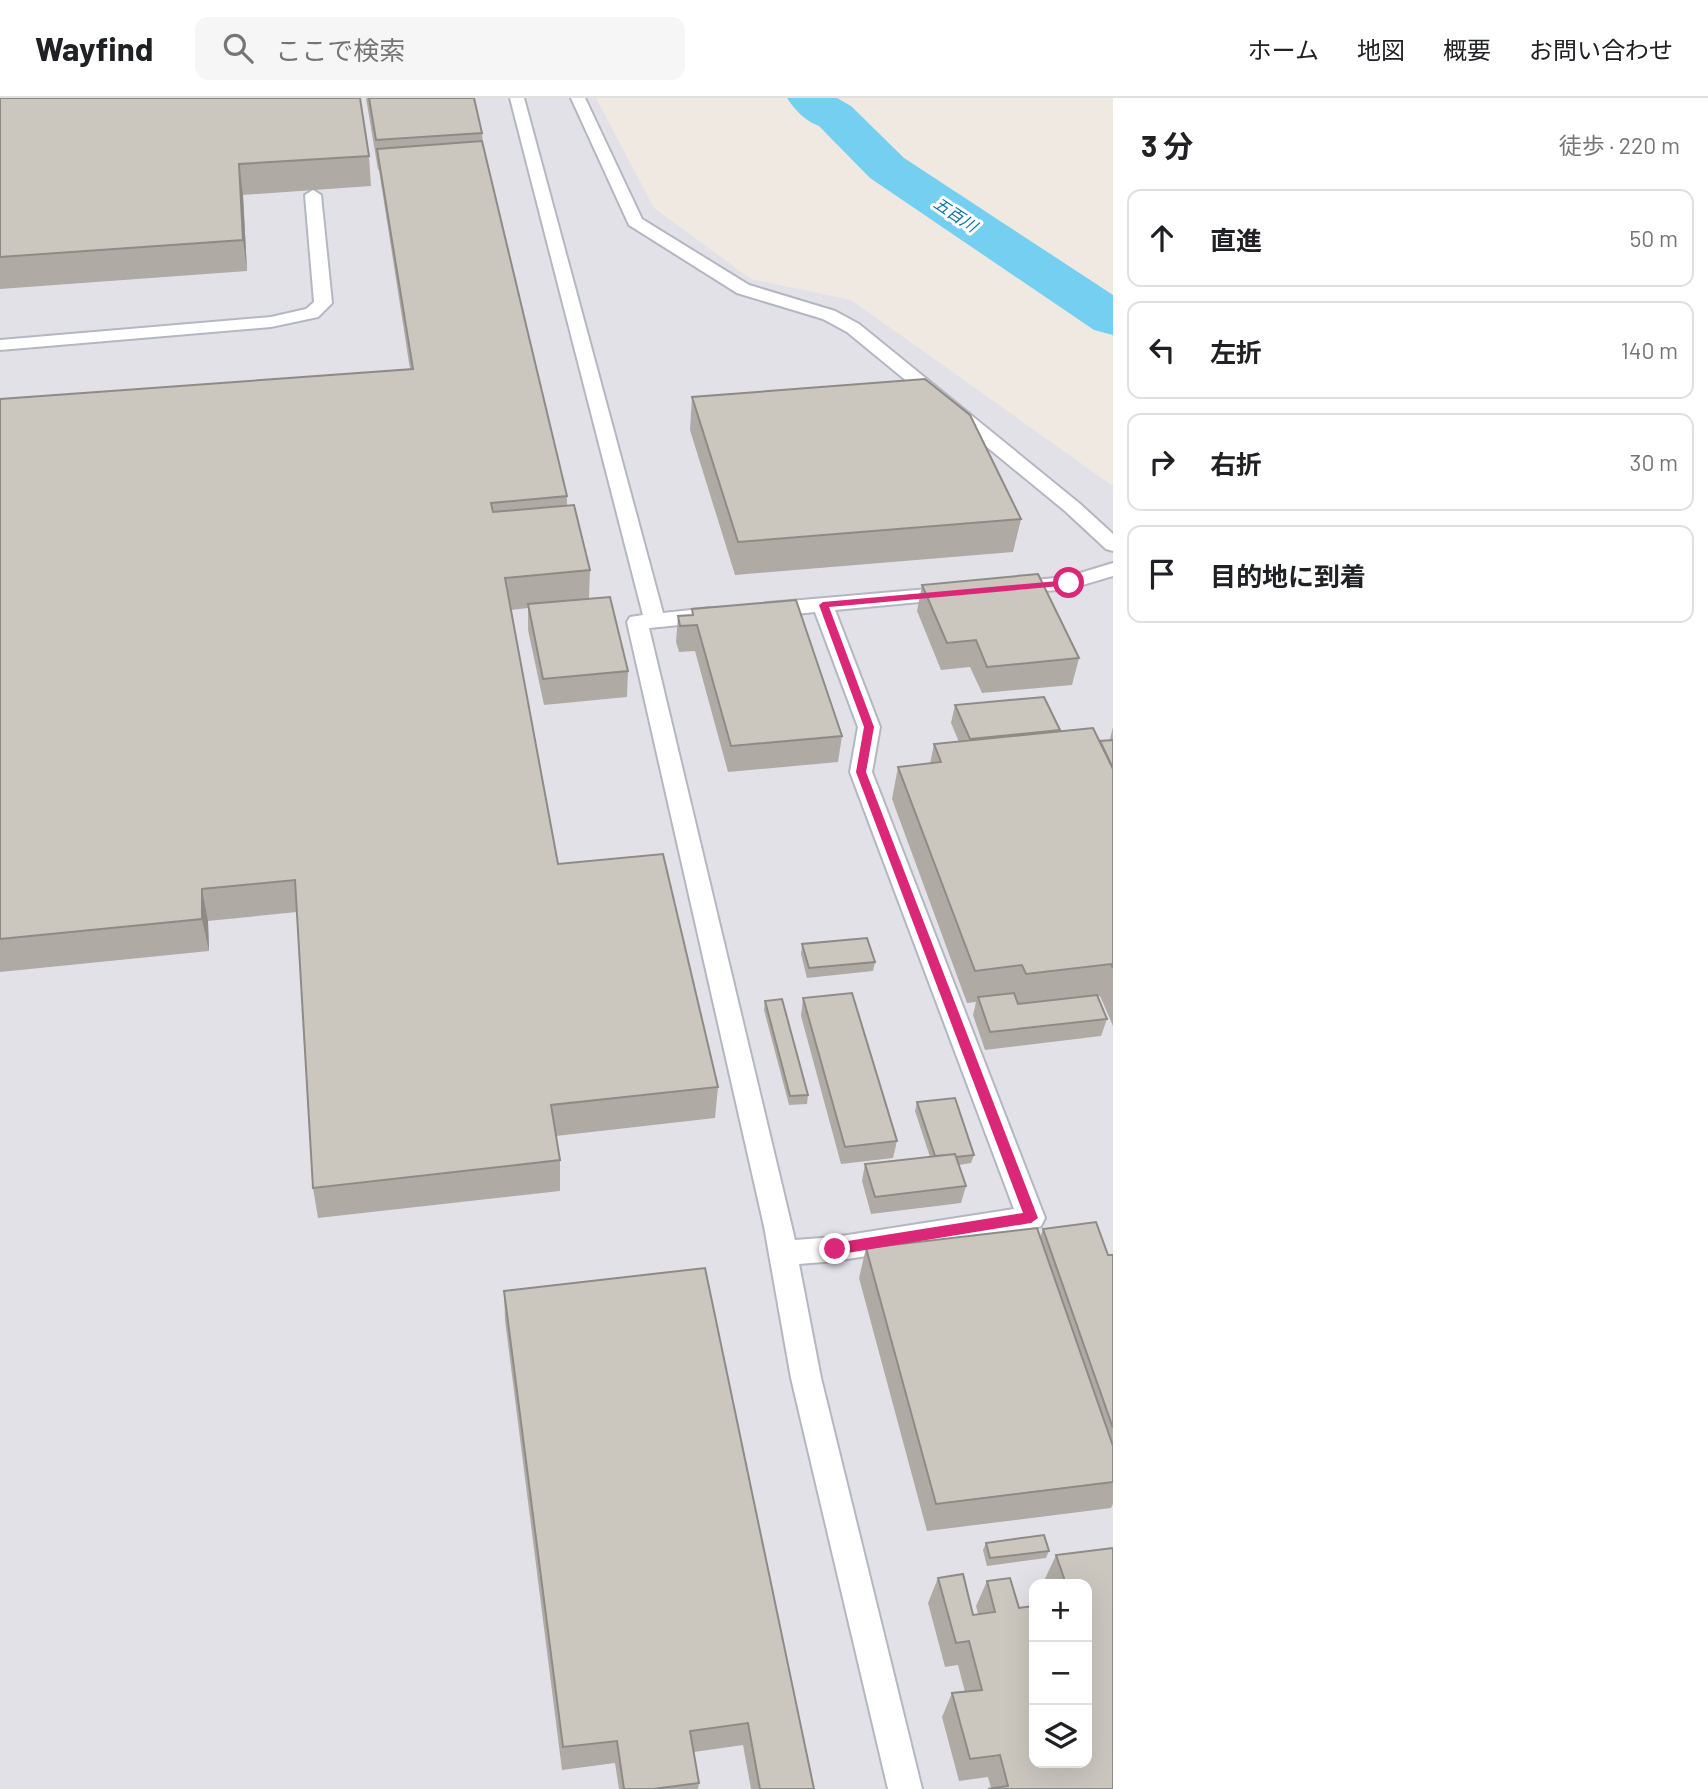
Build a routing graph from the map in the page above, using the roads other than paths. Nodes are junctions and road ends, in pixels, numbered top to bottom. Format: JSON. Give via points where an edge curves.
{"nodes":[{"id":1,"x":517,"y":98,"type":"edge"},
{"id":2,"x":578,"y":98,"type":"edge"},
{"id":3,"x":313,"y":195,"type":"edge"},
{"id":4,"x":0,"y":345,"type":"edge"},
{"id":5,"x":1113,"y":545,"type":"edge"},
{"id":6,"x":1113,"y":569,"type":"edge"},
{"id":7,"x":823,"y":605,"type":"junction"},
{"id":8,"x":655,"y":620,"type":"junction"},
{"id":9,"x":783,"y":1253,"type":"junction"},
{"id":10,"x":905,"y":1789,"type":"edge"}],
"edges":[{"from":1,"to":8,"type":"lane"},
{"from":2,"to":5,"type":"lane","via":[[635,222],[743,289],[829,315],[853,328]]},
{"from":3,"to":4,"type":"lane","via":[[323,303],[312,313],[271,322]]},
{"from":6,"to":7,"type":"lane","via":[[1069,583]]},
{"from":7,"to":8,"type":"lane"},
{"from":7,"to":9,"type":"lane","via":[[869,727],[861,772],[1031,1218]]},
{"from":8,"to":9,"type":"lane","via":[[637,622]]},
{"from":9,"to":10,"type":"lane","via":[[806,1378]]}]}
